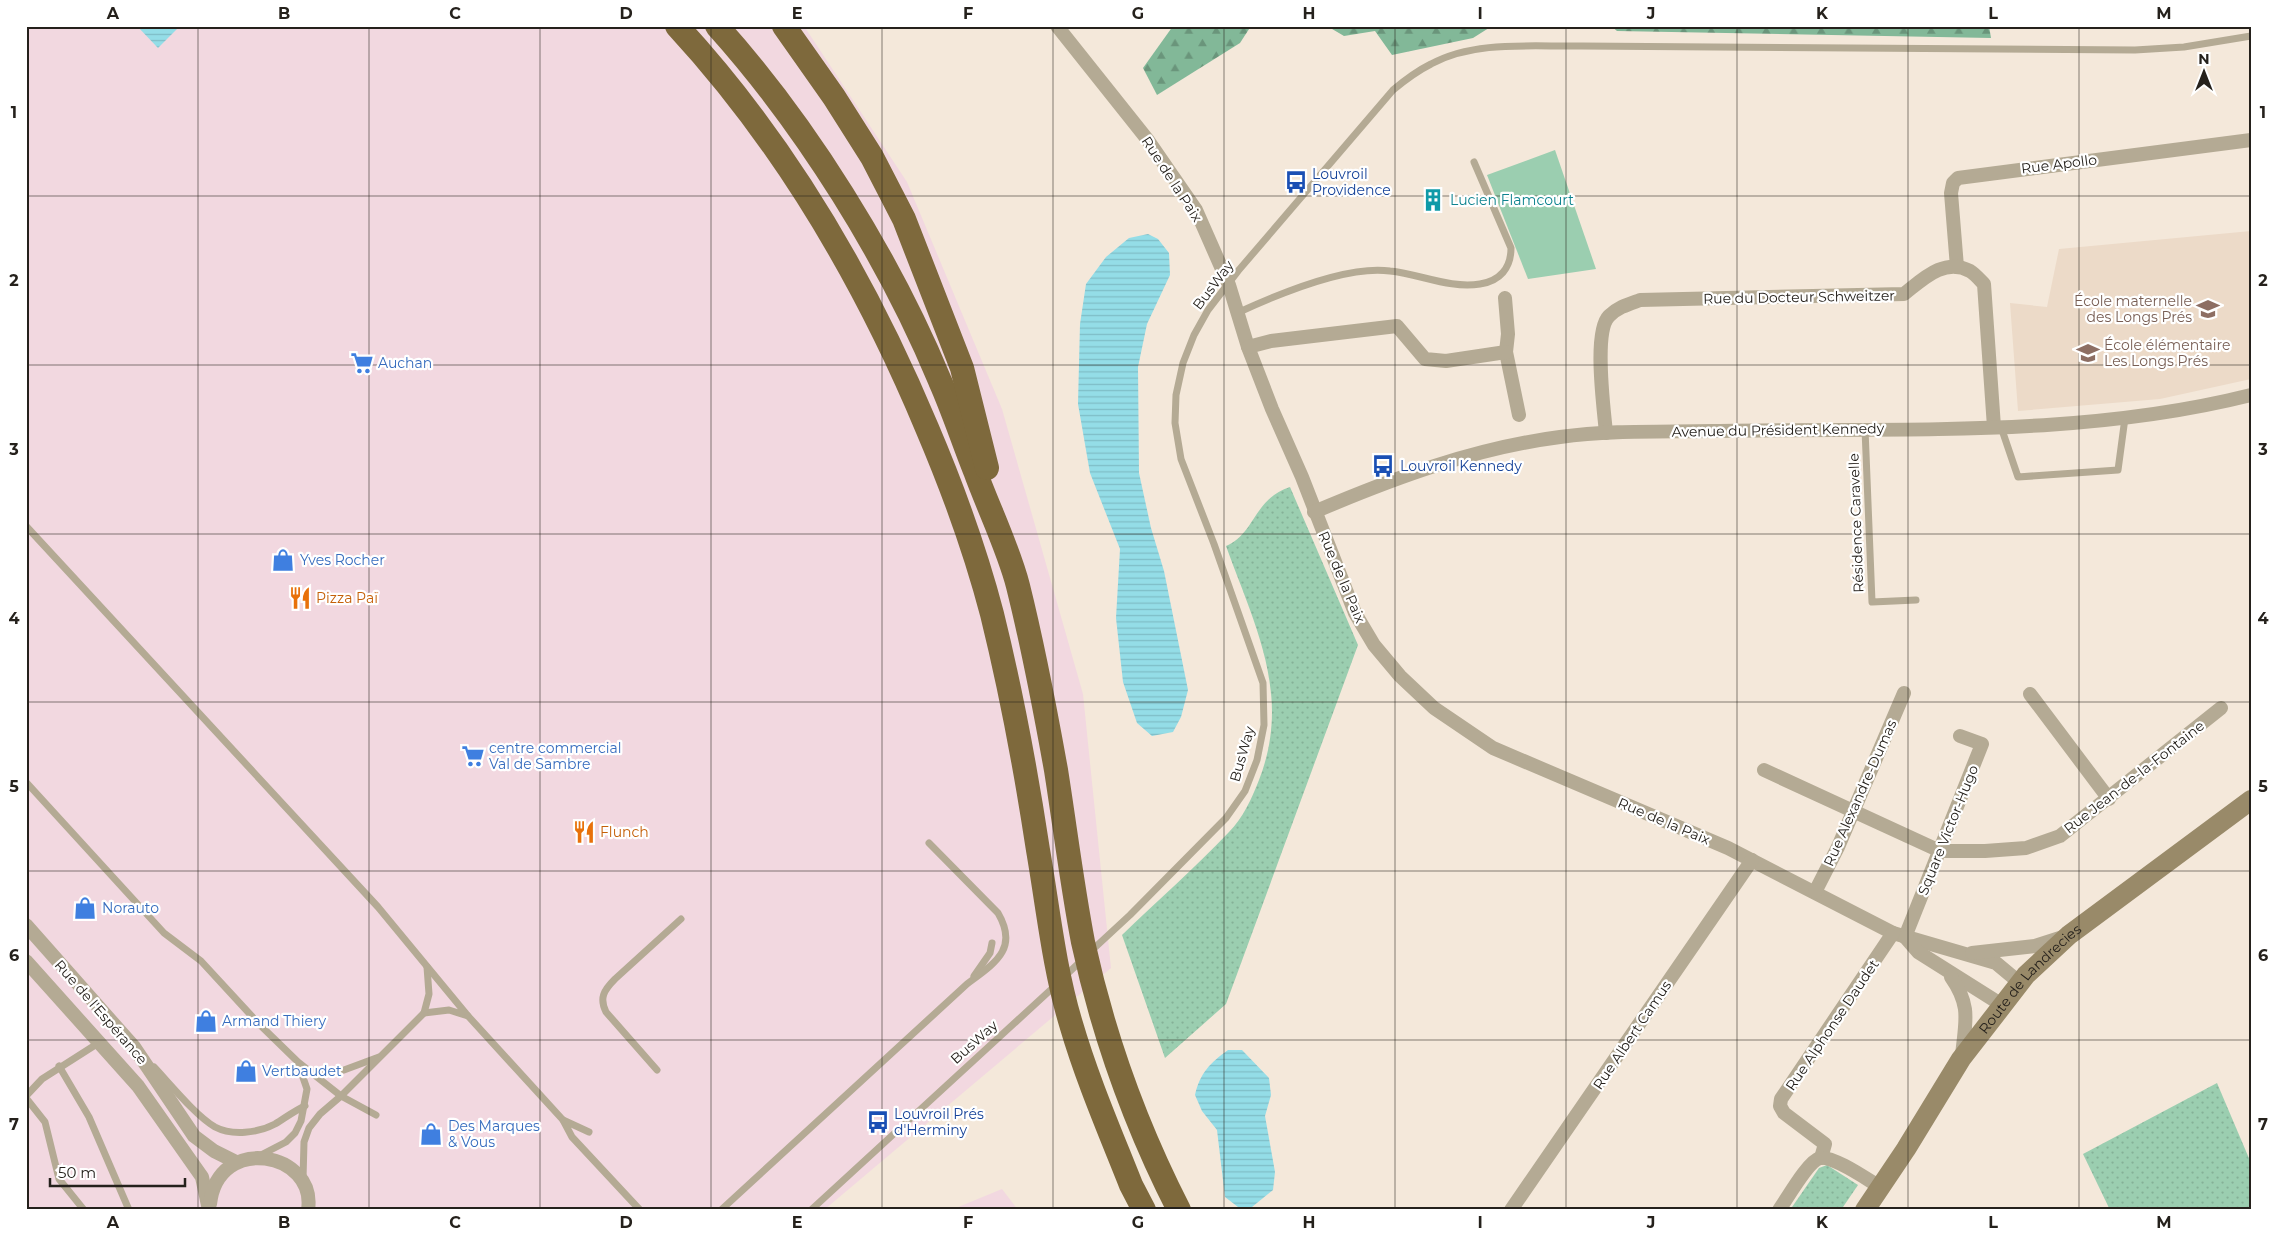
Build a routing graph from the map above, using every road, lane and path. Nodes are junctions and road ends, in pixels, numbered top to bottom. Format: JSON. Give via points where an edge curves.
{"nodes":[{"id":1,"x":677,"y":26,"type":"edge"},
{"id":2,"x":717,"y":26,"type":"edge"},
{"id":3,"x":784,"y":26,"type":"edge"},
{"id":4,"x":1057,"y":26,"type":"edge"},
{"id":5,"x":2251,"y":36,"type":"edge"},
{"id":6,"x":2251,"y":140,"type":"edge"},
{"id":7,"x":1474,"y":162,"type":"dead end"},
{"id":8,"x":1957,"y":267,"type":"junction"},
{"id":9,"x":1229,"y":285,"type":"junction"},
{"id":10,"x":1505,"y":298,"type":"dead end"},
{"id":11,"x":1237,"y":313,"type":"junction"},
{"id":12,"x":1248,"y":347,"type":"junction"},
{"id":13,"x":1506,"y":352,"type":"junction"},
{"id":14,"x":2251,"y":395,"type":"edge"},
{"id":15,"x":1519,"y":415,"type":"dead end"},
{"id":16,"x":2124,"y":418,"type":"junction"},
{"id":17,"x":1997,"y":427,"type":"junction"},
{"id":18,"x":1865,"y":429,"type":"junction"},
{"id":19,"x":1606,"y":433,"type":"junction"},
{"id":20,"x":1314,"y":512,"type":"junction"},
{"id":21,"x":26,"y":526,"type":"edge"},
{"id":22,"x":1017,"y":583,"type":"junction"},
{"id":23,"x":1916,"y":600,"type":"dead end"},
{"id":24,"x":1904,"y":693,"type":"dead end"},
{"id":25,"x":2030,"y":694,"type":"dead end"},
{"id":26,"x":2221,"y":708,"type":"dead end"},
{"id":27,"x":1960,"y":736,"type":"dead end"},
{"id":28,"x":1764,"y":770,"type":"dead end"},
{"id":29,"x":26,"y":782,"type":"edge"},
{"id":30,"x":2109,"y":799,"type":"junction"},
{"id":31,"x":2251,"y":800,"type":"edge"},
{"id":32,"x":1854,"y":812,"type":"junction"},
{"id":33,"x":929,"y":843,"type":"dead end"},
{"id":34,"x":1940,"y":850,"type":"junction"},
{"id":35,"x":1752,"y":860,"type":"junction"},
{"id":36,"x":1815,"y":892,"type":"junction"},
{"id":37,"x":681,"y":919,"type":"dead end"},
{"id":38,"x":26,"y":925,"type":"edge"},
{"id":39,"x":1899,"y":935,"type":"junction"},
{"id":40,"x":2069,"y":935,"type":"junction"},
{"id":41,"x":992,"y":943,"type":"dead end"},
{"id":42,"x":1967,"y":954,"type":"junction"},
{"id":43,"x":26,"y":961,"type":"edge"},
{"id":44,"x":427,"y":966,"type":"junction"},
{"id":45,"x":1944,"y":968,"type":"junction"},
{"id":46,"x":2020,"y":983,"type":"junction"},
{"id":47,"x":968,"y":984,"type":"junction"},
{"id":48,"x":2002,"y":1005,"type":"junction"},
{"id":49,"x":424,"y":1013,"type":"junction"},
{"id":50,"x":468,"y":1016,"type":"junction"},
{"id":51,"x":100,"y":1042,"type":"junction"},
{"id":52,"x":134,"y":1047,"type":"junction"},
{"id":53,"x":383,"y":1055,"type":"junction"},
{"id":54,"x":1961,"y":1059,"type":"junction"},
{"id":55,"x":298,"y":1062,"type":"junction"},
{"id":56,"x":59,"y":1066,"type":"junction"},
{"id":57,"x":657,"y":1070,"type":"dead end"},
{"id":58,"x":310,"y":1072,"type":"junction"},
{"id":59,"x":341,"y":1096,"type":"junction"},
{"id":60,"x":26,"y":1097,"type":"edge"},
{"id":61,"x":305,"y":1106,"type":"junction"},
{"id":62,"x":376,"y":1115,"type":"dead end"},
{"id":63,"x":563,"y":1120,"type":"junction"},
{"id":64,"x":589,"y":1132,"type":"dead end"},
{"id":65,"x":256,"y":1157,"type":"junction"},
{"id":66,"x":1821,"y":1158,"type":"junction"},
{"id":67,"x":236,"y":1162,"type":"junction"},
{"id":68,"x":304,"y":1184,"type":"junction"},
{"id":69,"x":1880,"y":1187,"type":"junction"},
{"id":70,"x":310,"y":1208,"type":"edge"},
{"id":71,"x":84,"y":1210,"type":"edge"},
{"id":72,"x":130,"y":1210,"type":"edge"},
{"id":73,"x":209,"y":1210,"type":"edge"},
{"id":74,"x":640,"y":1210,"type":"edge"},
{"id":75,"x":721,"y":1210,"type":"edge"},
{"id":76,"x":811,"y":1210,"type":"edge"},
{"id":77,"x":1144,"y":1210,"type":"edge"},
{"id":78,"x":1178,"y":1210,"type":"edge"},
{"id":79,"x":1511,"y":1210,"type":"edge"},
{"id":80,"x":1779,"y":1210,"type":"edge"},
{"id":81,"x":1865,"y":1210,"type":"edge"}],
"edges":[{"from":1,"to":77,"type":"highway","via":[[709,61],[776,150],[820,216],[862,290],[909,385],[954,491],[977,558],[1006,673],[1055,955],[1071,1024]]},
{"from":2,"to":22,"type":"highway","via":[[803,137],[845,198],[893,282],[940,380]]},
{"from":3,"to":22,"type":"highway","via":[[872,157],[904,219],[962,368]]},
{"from":4,"to":9,"type":"street","name":"Rue de la Paix","via":[[1147,139],[1196,210]]},
{"from":5,"to":9,"type":"lane","name":"BusWay","via":[[2184,47],[2136,50],[1582,46],[1491,48],[1459,54],[1432,62],[1393,90]]},
{"from":6,"to":8,"type":"street","name":"Rue Apollo","via":[[1958,178],[1951,193]]},
{"from":7,"to":11,"type":"lane","via":[[1511,248],[1507,269],[1497,279],[1459,285],[1389,270],[1366,271],[1272,297]]},
{"from":8,"to":17,"type":"street","via":[[1970,271],[1984,284]]},
{"from":8,"to":19,"type":"street","name":"Rue du Docteur Schweitzer","via":[[1936,270],[1904,294],[1640,300],[1621,307],[1608,317],[1601,337]]},
{"from":9,"to":11,"type":"street","name":"Rue de la Paix"},
{"from":9,"to":76,"type":"lane","name":"BusWay","via":[[1208,310],[1194,335],[1176,395],[1175,423],[1181,459],[1263,683],[1264,725],[1257,760],[1245,791],[1226,818],[1130,915]]},
{"from":10,"to":13,"type":"street"},
{"from":11,"to":12,"type":"street","name":"Rue de la Paix"},
{"from":12,"to":13,"type":"street","via":[[1271,341],[1397,326],[1424,360],[1446,361]]},
{"from":12,"to":20,"type":"street","name":"Rue de la Paix"},
{"from":13,"to":15,"type":"street"},
{"from":14,"to":16,"type":"street","name":"Avenue du Président Kennedy"},
{"from":16,"to":17,"type":"street","name":"Avenue du Président Kennedy"},
{"from":16,"to":17,"type":"lane","via":[[2118,470],[2018,477]]},
{"from":17,"to":18,"type":"street","name":"Avenue du Président Kennedy"},
{"from":18,"to":19,"type":"street","name":"Avenue du Président Kennedy"},
{"from":18,"to":23,"type":"lane","name":"Résidence Caravelle","via":[[1872,602]]},
{"from":19,"to":20,"type":"street","name":"Avenue du Président Kennedy","via":[[1484,451],[1386,481]]},
{"from":20,"to":35,"type":"street","name":"Rue de la Paix","via":[[1355,613],[1374,645],[1400,676],[1434,708],[1493,748]]},
{"from":21,"to":44,"type":"lane","via":[[378,907]]},
{"from":22,"to":78,"type":"highway","via":[[1056,770],[1084,943],[1101,1016],[1158,1170]]},
{"from":24,"to":32,"type":"street","name":"Rue Alexandre-Dumas"},
{"from":25,"to":30,"type":"street"},
{"from":26,"to":30,"type":"street","name":"Rue Jean-de-la-Fontaine"},
{"from":27,"to":34,"type":"street","name":"Square Victor-Hugo","via":[[1982,744]]},
{"from":28,"to":32,"type":"street","name":"Rue Jean-de-la-Fontaine"},
{"from":29,"to":55,"type":"lane","via":[[164,933],[201,961]]},
{"from":30,"to":34,"type":"street","name":"Rue Jean-de-la-Fontaine","via":[[2060,836],[2026,848]]},
{"from":31,"to":40,"type":"main road","name":"Route de Landrecies"},
{"from":32,"to":34,"type":"street","name":"Rue Jean-de-la-Fontaine"},
{"from":32,"to":36,"type":"street","name":"Rue Alexandre-Dumas"},
{"from":33,"to":47,"type":"lane","via":[[998,913],[1006,926],[1003,952]]},
{"from":34,"to":39,"type":"street","name":"Square Victor-Hugo"},
{"from":35,"to":36,"type":"street","name":"Rue de la Paix"},
{"from":35,"to":79,"type":"street","name":"Rue Albert Camus"},
{"from":36,"to":39,"type":"street","name":"Rue de la Paix"},
{"from":37,"to":57,"type":"lane","via":[[615,979],[602,996],[606,1012]]},
{"from":38,"to":52,"type":"street","name":"Rue de l'Espérance"},
{"from":39,"to":42,"type":"street"},
{"from":39,"to":45,"type":"street","name":"Rue de la Paix"},
{"from":39,"to":66,"type":"street","name":"Rue Alphonse Daudet","via":[[1781,1099],[1784,1113],[1825,1144]]},
{"from":40,"to":42,"type":"street","via":[[2035,946]]},
{"from":40,"to":46,"type":"main road","name":"Route de Landrecies"},
{"from":41,"to":47,"type":"lane","via":[[985,962]]},
{"from":42,"to":46,"type":"street","via":[[1996,963]]},
{"from":43,"to":51,"type":"street","name":"Rue de l'Espérance"},
{"from":44,"to":49,"type":"lane","via":[[430,994]]},
{"from":44,"to":50,"type":"lane"},
{"from":45,"to":48,"type":"street","name":"Rue de la Paix"},
{"from":45,"to":54,"type":"street","via":[[1965,1002]]},
{"from":46,"to":48,"type":"main road","name":"Route de Landrecies"},
{"from":47,"to":75,"type":"lane"},
{"from":48,"to":54,"type":"main road","name":"Route de Landrecies"},
{"from":49,"to":50,"type":"lane","via":[[449,1010]]},
{"from":49,"to":53,"type":"lane"},
{"from":50,"to":63,"type":"lane"},
{"from":51,"to":56,"type":"lane"},
{"from":51,"to":73,"type":"street","name":"Rue de l'Espérance","via":[[138,1086],[202,1177]]},
{"from":52,"to":61,"type":"lane","via":[[201,1115],[227,1131],[254,1131],[274,1124]]},
{"from":52,"to":67,"type":"street","name":"Rue de l'Espérance","via":[[194,1136]]},
{"from":53,"to":58,"type":"lane","via":[[344,1070]]},
{"from":53,"to":59,"type":"lane"},
{"from":54,"to":69,"type":"main road","name":"Route de Landrecies"},
{"from":55,"to":58,"type":"lane"},
{"from":55,"to":61,"type":"lane","via":[[307,1090]]},
{"from":56,"to":60,"type":"lane"},
{"from":56,"to":72,"type":"lane","via":[[89,1117]]},
{"from":58,"to":59,"type":"lane"},
{"from":59,"to":62,"type":"lane"},
{"from":59,"to":68,"type":"lane","via":[[309,1128],[304,1142]]},
{"from":60,"to":71,"type":"lane","via":[[45,1122],[58,1179]]},
{"from":61,"to":65,"type":"lane","via":[[295,1133],[286,1142]]},
{"from":63,"to":64,"type":"lane"},
{"from":63,"to":74,"type":"lane","via":[[572,1137]]},
{"from":65,"to":67,"type":"street"},
{"from":65,"to":68,"type":"street","via":[[275,1160],[292,1169]]},
{"from":66,"to":69,"type":"street","via":[[1832,1160]]},
{"from":66,"to":80,"type":"street","via":[[1812,1163]]},
{"from":67,"to":73,"type":"street","via":[[216,1182]]},
{"from":68,"to":70,"type":"street"},
{"from":69,"to":81,"type":"main road","name":"Route de Landrecies"}]}
